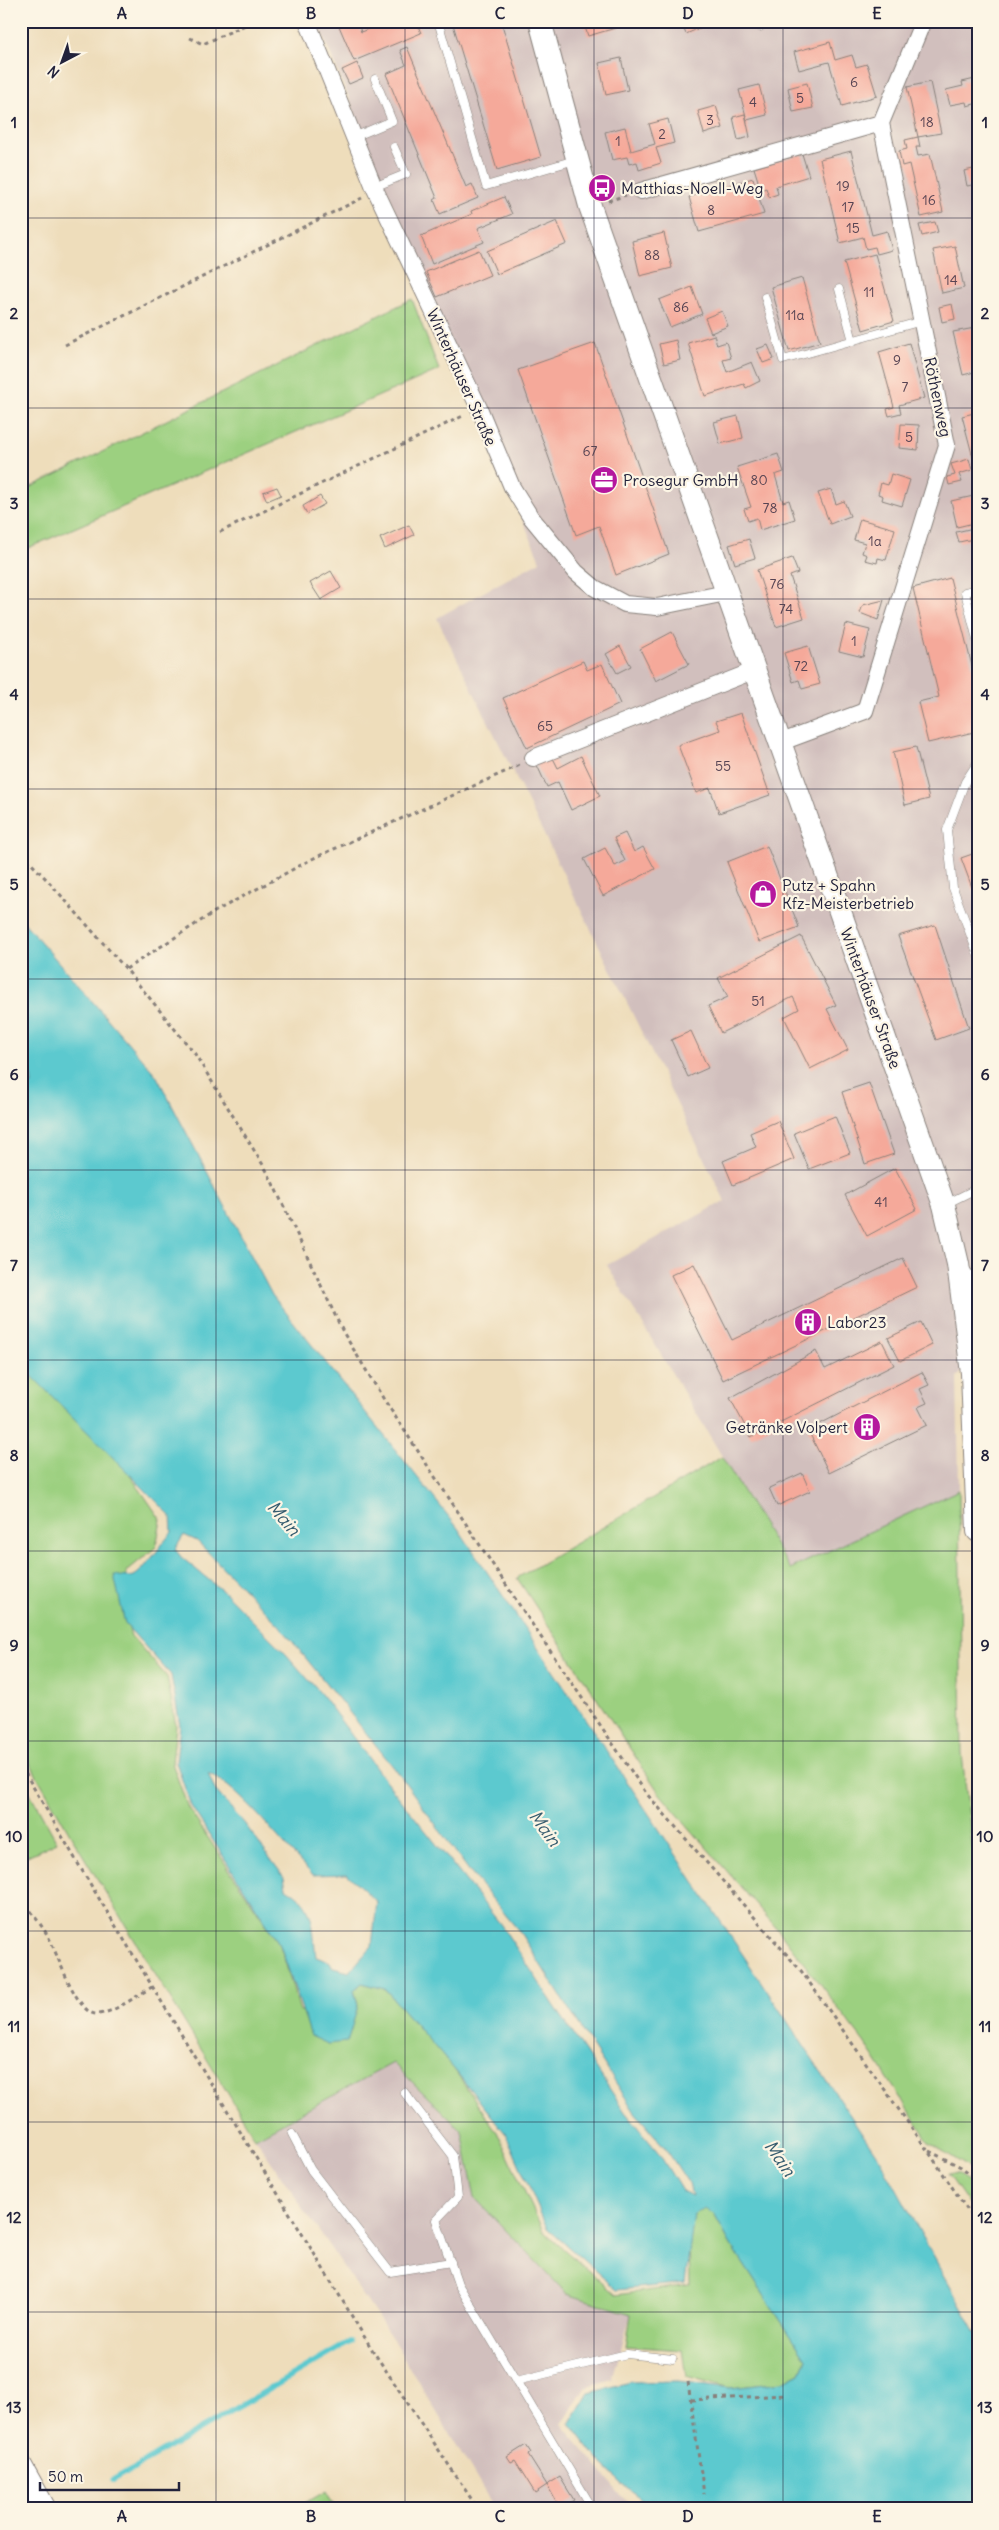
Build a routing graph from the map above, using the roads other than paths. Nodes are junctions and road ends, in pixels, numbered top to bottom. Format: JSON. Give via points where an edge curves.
{"nodes":[{"id":1,"x":307,"y":21,"type":"edge"},
{"id":2,"x":438,"y":21,"type":"edge"},
{"id":3,"x":540,"y":21,"type":"edge"},
{"id":4,"x":923,"y":21,"type":"edge"},
{"id":5,"x":374,"y":79,"type":"dead end"},
{"id":6,"x":880,"y":123,"type":"junction"},
{"id":7,"x":354,"y":137,"type":"junction"},
{"id":8,"x":394,"y":147,"type":"dead end"},
{"id":9,"x":577,"y":159,"type":"junction"},
{"id":10,"x":375,"y":189,"type":"junction"},
{"id":11,"x":641,"y":191,"type":"road end"},
{"id":12,"x":839,"y":289,"type":"dead end"},
{"id":13,"x":765,"y":297,"type":"dead end"},
{"id":14,"x":922,"y":321,"type":"junction"},
{"id":15,"x":853,"y":341,"type":"junction"},
{"id":16,"x":978,"y":589,"type":"edge"},
{"id":17,"x":726,"y":593,"type":"junction"},
{"id":18,"x":978,"y":644,"type":"edge"},
{"id":19,"x":753,"y":671,"type":"junction"},
{"id":20,"x":779,"y":743,"type":"junction"},
{"id":21,"x":533,"y":758,"type":"road end"},
{"id":22,"x":978,"y":762,"type":"edge"},
{"id":23,"x":978,"y":955,"type":"edge"},
{"id":24,"x":978,"y":1188,"type":"edge"},
{"id":25,"x":944,"y":1205,"type":"junction"},
{"id":26,"x":958,"y":1264,"type":"junction"},
{"id":27,"x":978,"y":1295,"type":"edge"},
{"id":28,"x":975,"y":1370,"type":"edge"},
{"id":29,"x":978,"y":1531,"type":"edge"},
{"id":30,"x":404,"y":2092,"type":"dead end"},
{"id":31,"x":292,"y":2134,"type":"dead end"},
{"id":32,"x":451,"y":2262,"type":"junction"},
{"id":33,"x":672,"y":2359,"type":"dead end"},
{"id":34,"x":516,"y":2380,"type":"junction"},
{"id":35,"x":21,"y":2466,"type":"edge"},
{"id":36,"x":45,"y":2509,"type":"edge"},
{"id":37,"x":593,"y":2509,"type":"edge"}],
"edges":[{"from":1,"to":7,"type":"street","name":"Winterhäuser Straße"},
{"from":2,"to":9,"type":"lane","via":[[486,186]]},
{"from":3,"to":9,"type":"main road","name":"Winterhäuser Straße"},
{"from":4,"to":6,"type":"street"},
{"from":5,"to":7,"type":"lane","via":[[392,121]]},
{"from":6,"to":11,"type":"street"},
{"from":6,"to":14,"type":"street","name":"Röthenweg"},
{"from":7,"to":10,"type":"street","name":"Winterhäuser Straße"},
{"from":8,"to":10,"type":"lane","via":[[406,174]]},
{"from":9,"to":17,"type":"main road","name":"Winterhäuser Straße","via":[[590,206]]},
{"from":10,"to":17,"type":"street","name":"Winterhäuser Straße","via":[[479,408],[509,479],[530,516],[576,572],[595,588],[625,604],[640,607],[657,607]]},
{"from":12,"to":15,"type":"lane"},
{"from":13,"to":15,"type":"lane","via":[[783,360]]},
{"from":14,"to":15,"type":"lane"},
{"from":14,"to":20,"type":"street","name":"Röthenweg","via":[[948,445],[865,711]]},
{"from":16,"to":18,"type":"lane","via":[[965,592]]},
{"from":17,"to":19,"type":"main road","name":"Winterhäuser Straße"},
{"from":19,"to":20,"type":"main road","name":"Winterhäuser Straße"},
{"from":19,"to":21,"type":"street"},
{"from":20,"to":25,"type":"main road","name":"Winterhäuser Straße"},
{"from":22,"to":23,"type":"lane","via":[[965,782],[947,830],[953,888]]},
{"from":24,"to":25,"type":"lane"},
{"from":25,"to":26,"type":"main road","name":"Winterhäuser Straße"},
{"from":26,"to":27,"type":"street","name":"Winterhäuser Straße"},
{"from":26,"to":28,"type":"main road"},
{"from":28,"to":29,"type":"main road"},
{"from":30,"to":32,"type":"lane","via":[[453,2156],[458,2197],[436,2220]]},
{"from":31,"to":32,"type":"lane","via":[[311,2170],[390,2272]]},
{"from":32,"to":34,"type":"lane","via":[[458,2284]]},
{"from":33,"to":34,"type":"lane","via":[[627,2354]]},
{"from":34,"to":37,"type":"lane"},
{"from":35,"to":36,"type":"main road"}]}
